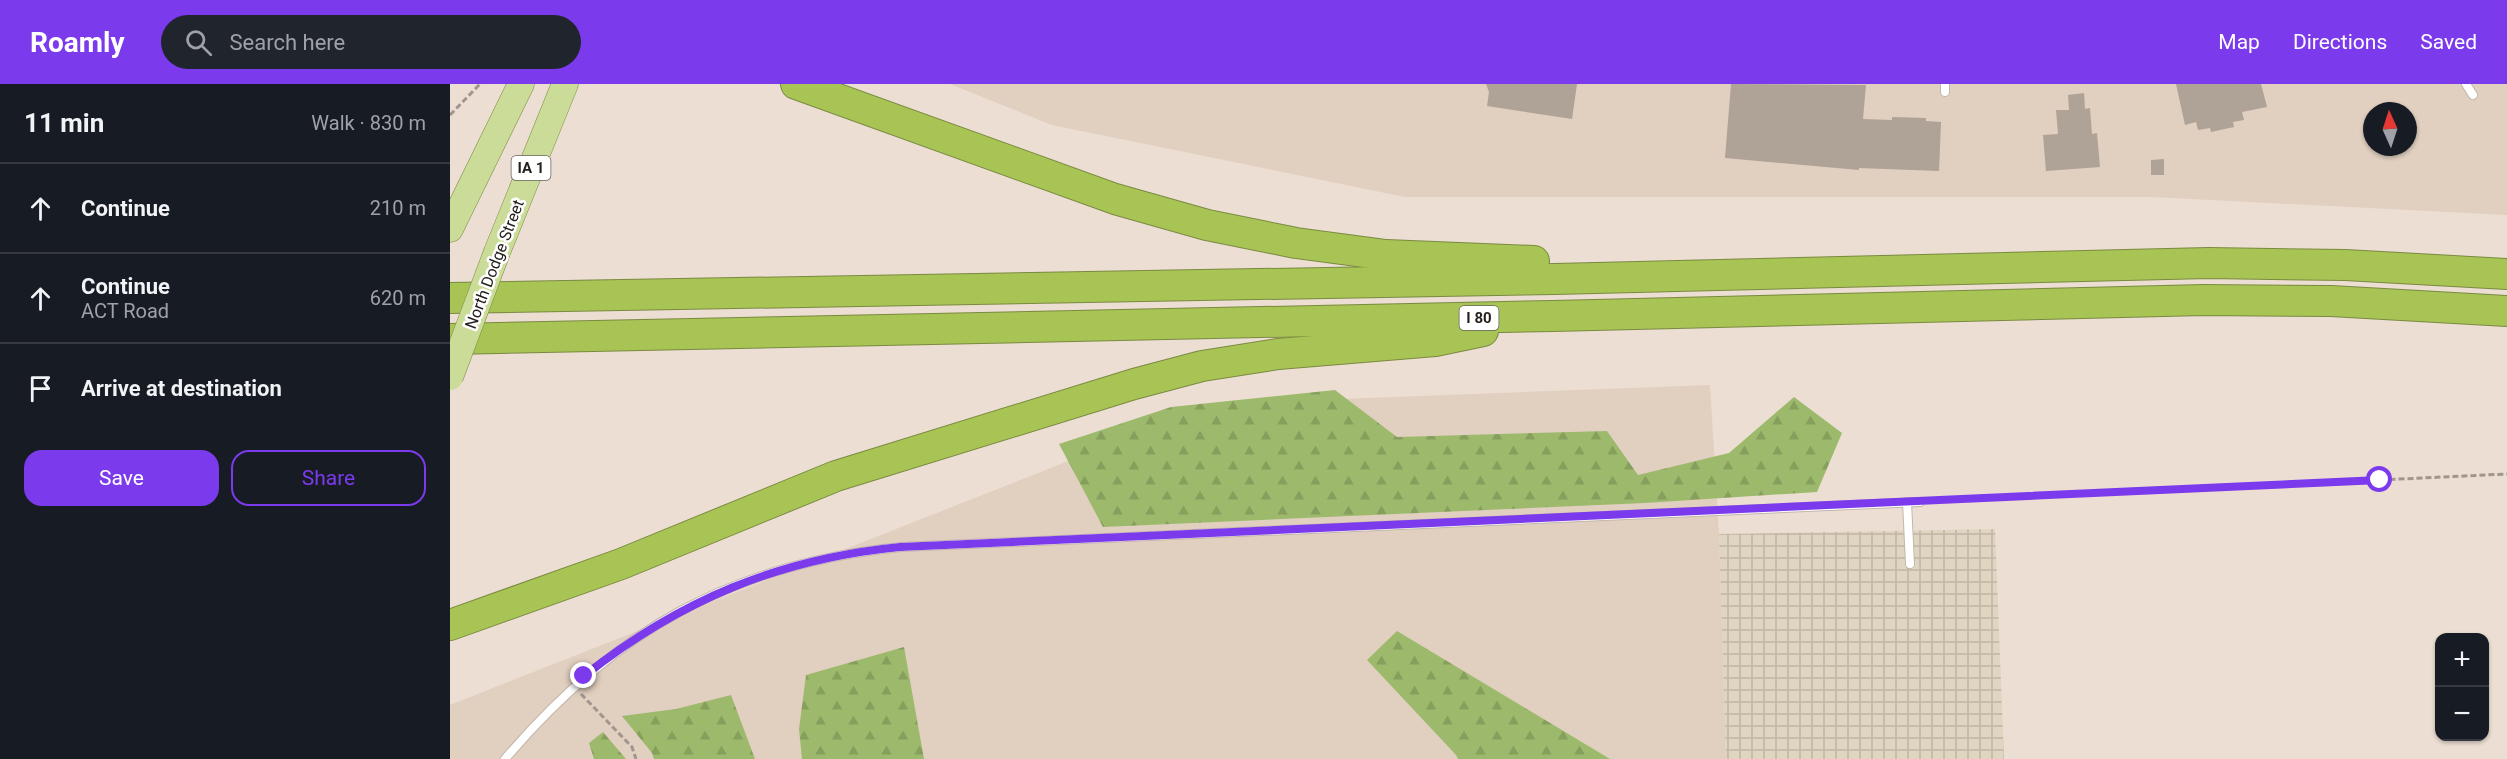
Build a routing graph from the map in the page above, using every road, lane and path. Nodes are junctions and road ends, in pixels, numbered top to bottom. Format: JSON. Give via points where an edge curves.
{"nodes":[{"id":1,"x":480,"y":84,"type":"edge"},
{"id":2,"x":521,"y":84,"type":"edge"},
{"id":3,"x":565,"y":84,"type":"edge"},
{"id":4,"x":796,"y":84,"type":"edge"},
{"id":5,"x":2466,"y":84,"type":"edge"},
{"id":6,"x":2473,"y":95,"type":"dead end"},
{"id":7,"x":450,"y":115,"type":"edge"},
{"id":8,"x":450,"y":229,"type":"edge"},
{"id":9,"x":2507,"y":274,"type":"edge"},
{"id":10,"x":1624,"y":278,"type":"junction"},
{"id":11,"x":450,"y":298,"type":"edge"},
{"id":12,"x":2507,"y":311,"type":"edge"},
{"id":13,"x":1553,"y":316,"type":"junction"},
{"id":14,"x":450,"y":339,"type":"edge"},
{"id":15,"x":450,"y":377,"type":"edge"},
{"id":16,"x":2507,"y":474,"type":"edge"},
{"id":17,"x":1907,"y":502,"type":"junction"},
{"id":18,"x":1920,"y":502,"type":"joint"},
{"id":19,"x":1910,"y":564,"type":"dead end"},
{"id":20,"x":450,"y":625,"type":"edge"},
{"id":21,"x":573,"y":687,"type":"junction"},
{"id":22,"x":505,"y":759,"type":"edge"},
{"id":23,"x":636,"y":759,"type":"edge"}],
"edges":[{"from":1,"to":7,"type":"path"},
{"from":2,"to":8,"type":"main road","number":"IA 1"},
{"from":3,"to":15,"type":"main road","name":"North Dodge Street","number":"IA 1","bridge":true},
{"from":4,"to":10,"type":"highway","via":[[1115,199],[1207,225],[1296,243],[1386,255],[1572,262]]},
{"from":5,"to":6,"type":"lane"},
{"from":9,"to":10,"type":"highway","via":[[2345,265],[2209,263]]},
{"from":10,"to":11,"type":"highway"},
{"from":12,"to":13,"type":"highway","number":"I 80","via":[[2331,301],[2204,300]]},
{"from":13,"to":14,"type":"highway","number":"I 80"},
{"from":13,"to":20,"type":"highway","via":[[1434,341],[1278,354],[1202,366],[1134,384],[836,476],[621,564]]},
{"from":16,"to":18,"type":"path"},
{"from":17,"to":18,"type":"lane"},
{"from":17,"to":19,"type":"lane"},
{"from":17,"to":21,"type":"lane","via":[[864,551],[792,565],[707,597],[643,633]]},
{"from":21,"to":22,"type":"lane"},
{"from":21,"to":23,"type":"path","via":[[633,747]]}]}
